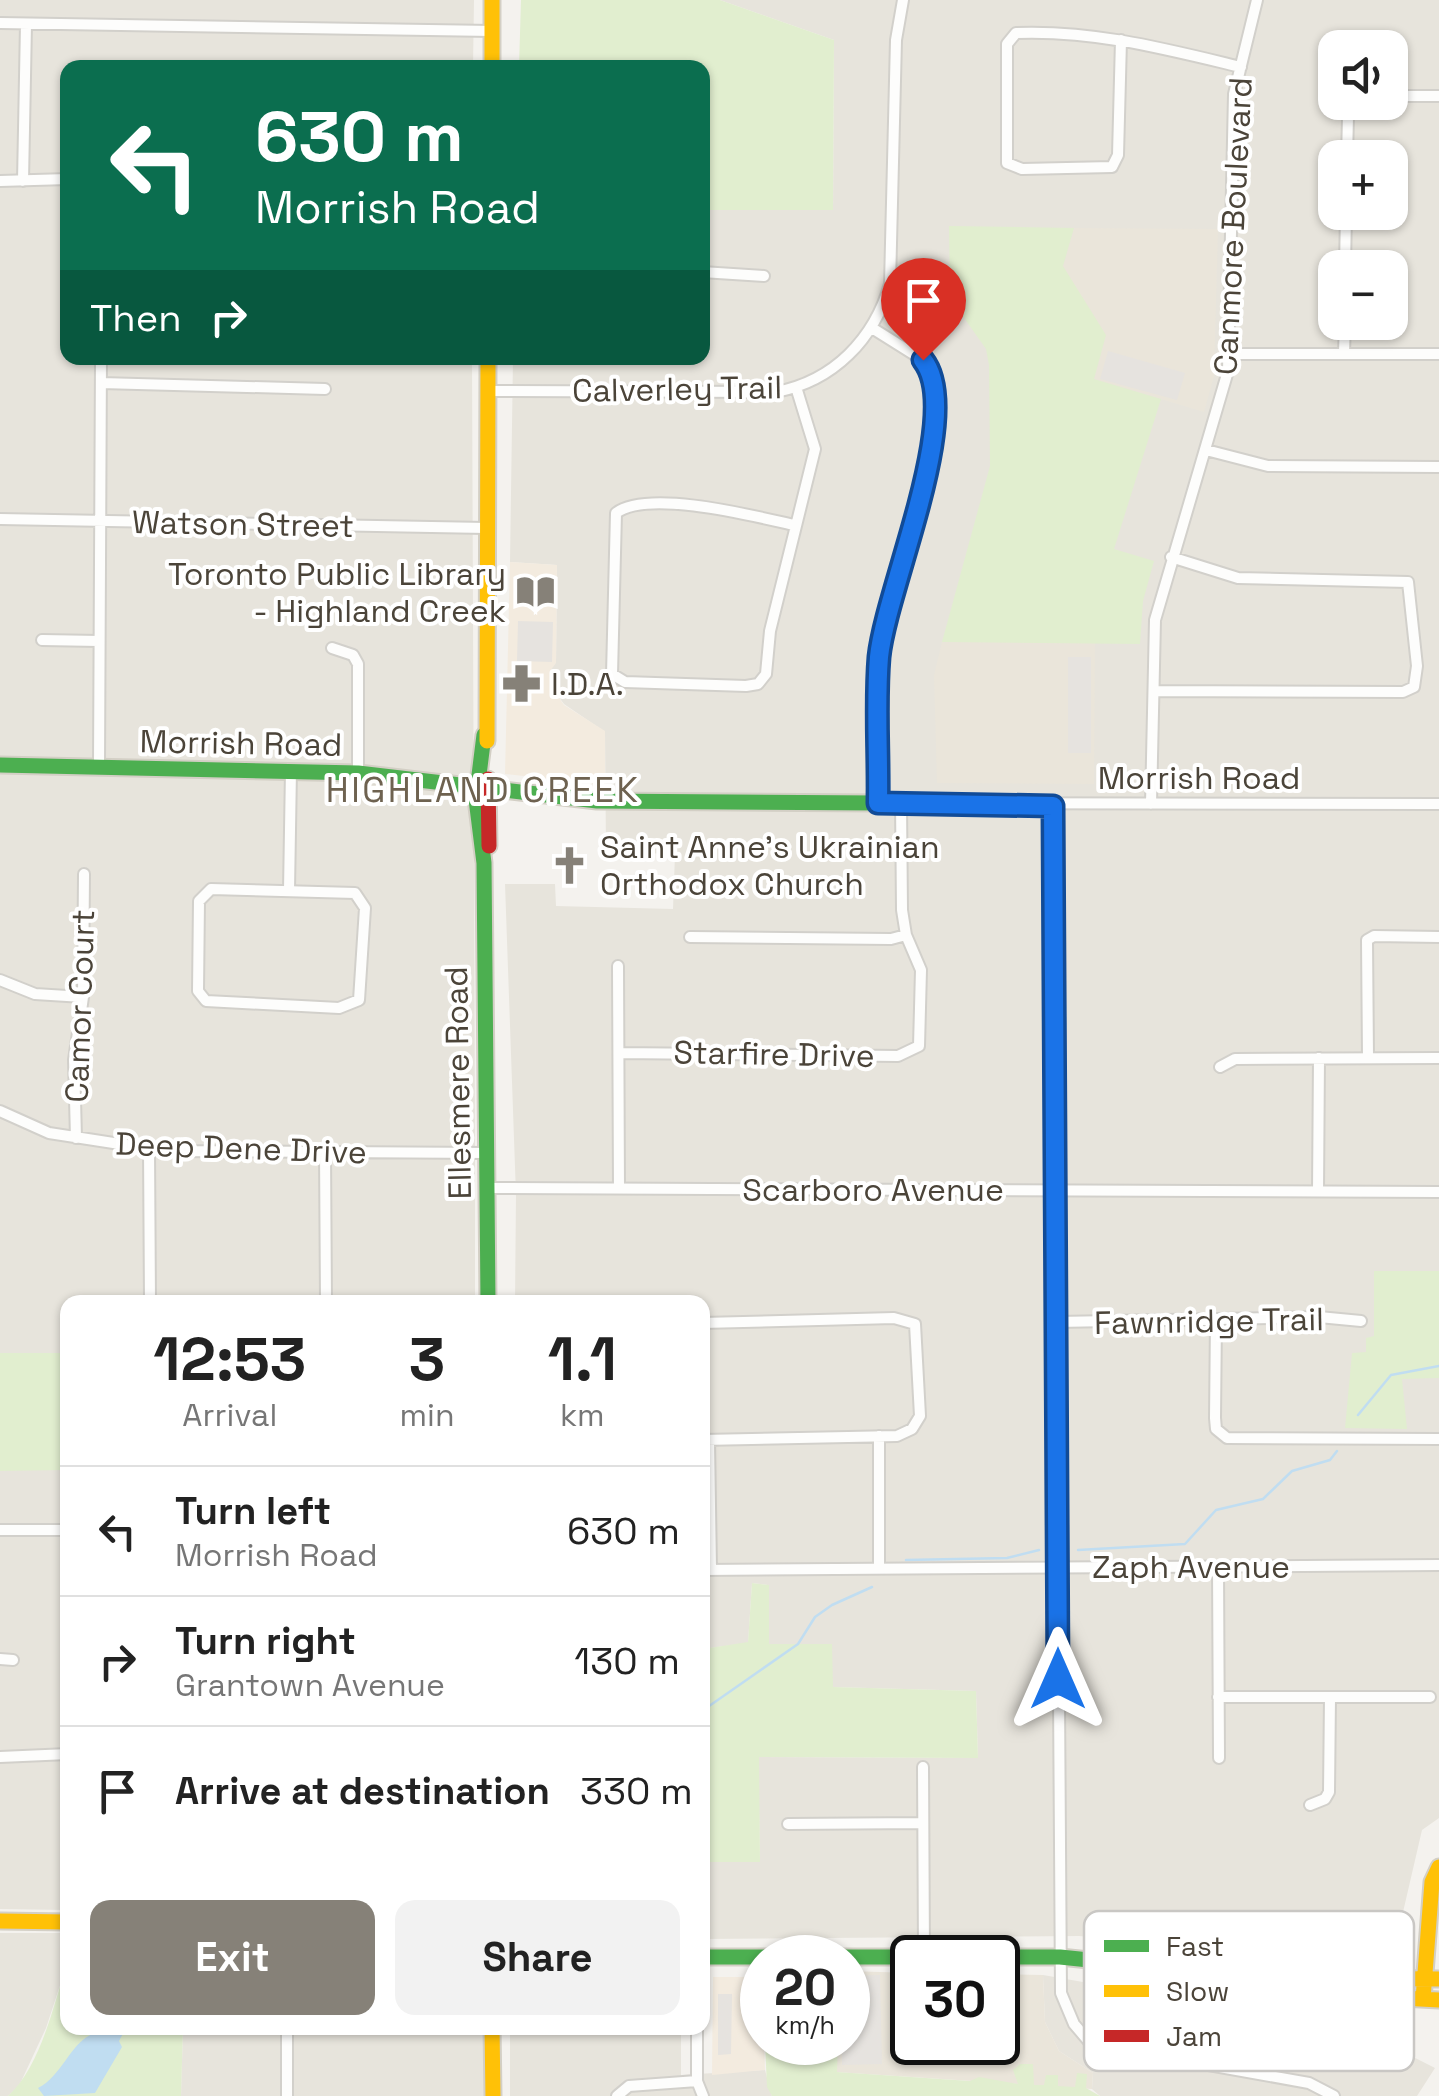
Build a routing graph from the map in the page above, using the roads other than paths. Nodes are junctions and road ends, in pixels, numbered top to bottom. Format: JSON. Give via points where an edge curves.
{"nodes":[{"id":1,"x":492,"y":0,"type":"edge"},
{"id":2,"x":1257,"y":0,"type":"edge"},
{"id":3,"x":901,"y":1,"type":"edge"},
{"id":4,"x":0,"y":23,"type":"edge"},
{"id":5,"x":26,"y":24,"type":"junction"},
{"id":6,"x":492,"y":31,"type":"junction"},
{"id":7,"x":1122,"y":40,"type":"junction"},
{"id":8,"x":492,"y":60,"type":"edge"},
{"id":9,"x":1241,"y":67,"type":"junction"},
{"id":10,"x":1408,"y":96,"type":"edge"},
{"id":11,"x":1439,"y":96,"type":"edge"},
{"id":12,"x":60,"y":179,"type":"edge"},
{"id":13,"x":24,"y":180,"type":"junction"},
{"id":14,"x":0,"y":181,"type":"edge"},
{"id":15,"x":710,"y":273,"type":"edge"},
{"id":16,"x":764,"y":276,"type":"dead end"},
{"id":17,"x":872,"y":328,"type":"junction"},
{"id":18,"x":1344,"y":340,"type":"edge"},
{"id":19,"x":1230,"y":354,"type":"junction"},
{"id":20,"x":1344,"y":354,"type":"junction"},
{"id":21,"x":1439,"y":354,"type":"edge"},
{"id":22,"x":101,"y":365,"type":"edge"},
{"id":23,"x":488,"y":365,"type":"edge"},
{"id":24,"x":101,"y":383,"type":"junction"},
{"id":25,"x":796,"y":387,"type":"junction"},
{"id":26,"x":325,"y":389,"type":"dead end"},
{"id":27,"x":488,"y":391,"type":"junction"},
{"id":28,"x":1206,"y":450,"type":"junction"},
{"id":29,"x":1439,"y":467,"type":"edge"},
{"id":30,"x":0,"y":520,"type":"edge"},
{"id":31,"x":98,"y":522,"type":"junction"},
{"id":32,"x":794,"y":524,"type":"junction"},
{"id":33,"x":486,"y":528,"type":"junction"},
{"id":34,"x":1171,"y":558,"type":"junction"},
{"id":35,"x":42,"y":640,"type":"dead end"},
{"id":36,"x":99,"y":641,"type":"junction"},
{"id":37,"x":332,"y":648,"type":"dead end"},
{"id":38,"x":1154,"y":691,"type":"junction"},
{"id":39,"x":0,"y":765,"type":"edge"},
{"id":40,"x":99,"y":768,"type":"junction"},
{"id":41,"x":291,"y":770,"type":"junction"},
{"id":42,"x":358,"y":772,"type":"junction"},
{"id":43,"x":483,"y":787,"type":"junction"},
{"id":44,"x":878,"y":803,"type":"junction"},
{"id":45,"x":901,"y":803,"type":"junction"},
{"id":46,"x":1151,"y":804,"type":"junction"},
{"id":47,"x":1439,"y":804,"type":"edge"},
{"id":48,"x":1053,"y":806,"type":"junction"},
{"id":49,"x":84,"y":874,"type":"dead end"},
{"id":50,"x":289,"y":890,"type":"junction"},
{"id":51,"x":906,"y":934,"type":"junction"},
{"id":52,"x":1439,"y":937,"type":"edge"},
{"id":53,"x":690,"y":938,"type":"dead end"},
{"id":54,"x":618,"y":966,"type":"dead end"},
{"id":55,"x":0,"y":980,"type":"edge"},
{"id":56,"x":84,"y":997,"type":"junction"},
{"id":57,"x":619,"y":1053,"type":"junction"},
{"id":58,"x":1368,"y":1056,"type":"junction"},
{"id":59,"x":1319,"y":1058,"type":"junction"},
{"id":60,"x":1439,"y":1058,"type":"edge"},
{"id":61,"x":1220,"y":1067,"type":"dead end"},
{"id":62,"x":0,"y":1111,"type":"edge"},
{"id":63,"x":76,"y":1138,"type":"junction"},
{"id":64,"x":149,"y":1149,"type":"junction"},
{"id":65,"x":325,"y":1152,"type":"junction"},
{"id":66,"x":486,"y":1153,"type":"junction"},
{"id":67,"x":487,"y":1188,"type":"junction"},
{"id":68,"x":619,"y":1188,"type":"junction"},
{"id":69,"x":1056,"y":1191,"type":"junction"},
{"id":70,"x":1318,"y":1192,"type":"junction"},
{"id":71,"x":1439,"y":1192,"type":"edge"},
{"id":72,"x":150,"y":1295,"type":"edge"},
{"id":73,"x":326,"y":1295,"type":"edge"},
{"id":74,"x":488,"y":1295,"type":"edge"},
{"id":75,"x":1216,"y":1319,"type":"junction"},
{"id":76,"x":1057,"y":1322,"type":"junction"},
{"id":77,"x":1361,"y":1322,"type":"dead end"},
{"id":78,"x":710,"y":1323,"type":"edge"},
{"id":79,"x":879,"y":1436,"type":"junction"},
{"id":80,"x":1439,"y":1439,"type":"edge"},
{"id":81,"x":710,"y":1440,"type":"edge"},
{"id":82,"x":0,"y":1530,"type":"edge"},
{"id":83,"x":60,"y":1530,"type":"edge"},
{"id":84,"x":1439,"y":1565,"type":"edge"},
{"id":85,"x":1218,"y":1567,"type":"junction"},
{"id":86,"x":1058,"y":1568,"type":"junction"},
{"id":87,"x":710,"y":1570,"type":"edge"},
{"id":88,"x":880,"y":1570,"type":"junction"},
{"id":89,"x":1218,"y":1697,"type":"junction"},
{"id":90,"x":1330,"y":1697,"type":"junction"},
{"id":91,"x":1430,"y":1697,"type":"dead end"},
{"id":92,"x":60,"y":1754,"type":"edge"},
{"id":93,"x":0,"y":1757,"type":"edge"},
{"id":94,"x":1218,"y":1758,"type":"dead end"},
{"id":95,"x":923,"y":1767,"type":"dead end"},
{"id":96,"x":1310,"y":1805,"type":"dead end"},
{"id":97,"x":788,"y":1824,"type":"dead end"},
{"id":98,"x":922,"y":1824,"type":"junction"},
{"id":99,"x":1439,"y":1867,"type":"edge"},
{"id":100,"x":0,"y":1921,"type":"edge"},
{"id":101,"x":60,"y":1922,"type":"edge"},
{"id":102,"x":924,"y":1935,"type":"edge"},
{"id":103,"x":890,"y":1954,"type":"edge"},
{"id":104,"x":1020,"y":1956,"type":"edge"},
{"id":105,"x":710,"y":1957,"type":"edge"},
{"id":106,"x":1060,"y":1957,"type":"junction"},
{"id":107,"x":1084,"y":1959,"type":"edge"},
{"id":108,"x":1432,"y":1979,"type":"edge"},
{"id":109,"x":1431,"y":2000,"type":"edge"},
{"id":110,"x":287,"y":2035,"type":"edge"},
{"id":111,"x":492,"y":2035,"type":"edge"},
{"id":112,"x":697,"y":2035,"type":"edge"},
{"id":113,"x":1084,"y":2036,"type":"edge"},
{"id":114,"x":1238,"y":2071,"type":"edge"},
{"id":115,"x":697,"y":2080,"type":"junction"},
{"id":116,"x":287,"y":2096,"type":"edge"},
{"id":117,"x":493,"y":2096,"type":"edge"},
{"id":118,"x":617,"y":2096,"type":"edge"},
{"id":119,"x":703,"y":2096,"type":"edge"},
{"id":120,"x":1334,"y":2096,"type":"edge"}],
"edges":[{"from":1,"to":6,"type":"main road"},
{"from":2,"to":9,"type":"street","name":"Canmore Boulevard"},
{"from":3,"to":17,"type":"street","name":"Calverley Trail","via":[[892,267]]},
{"from":4,"to":5,"type":"street"},
{"from":5,"to":6,"type":"street"},
{"from":5,"to":13,"type":"street"},
{"from":6,"to":8,"type":"main road"},
{"from":7,"to":7,"type":"street","via":[[1086,34],[1009,37],[1007,163],[1022,169],[1112,167],[1118,155]]},
{"from":7,"to":9,"type":"street"},
{"from":9,"to":19,"type":"street","name":"Canmore Boulevard","via":[[1232,133]]},
{"from":10,"to":11,"type":"street"},
{"from":12,"to":13,"type":"street"},
{"from":13,"to":14,"type":"street"},
{"from":15,"to":16,"type":"street"},
{"from":17,"to":25,"type":"street","name":"Calverley Trail","via":[[850,356]]},
{"from":17,"to":44,"type":"street","via":[[923,360],[935,387],[932,455],[879,656]]},
{"from":18,"to":20,"type":"street"},
{"from":19,"to":20,"type":"street"},
{"from":19,"to":28,"type":"street","name":"Canmore Boulevard"},
{"from":20,"to":21,"type":"street"},
{"from":22,"to":24,"type":"street"},
{"from":23,"to":27,"type":"main road","name":"Ellesmere Road"},
{"from":24,"to":26,"type":"street"},
{"from":24,"to":31,"type":"street"},
{"from":25,"to":27,"type":"street","name":"Calverley Trail","via":[[748,394]]},
{"from":25,"to":32,"type":"street","via":[[816,449]]},
{"from":27,"to":33,"type":"main road","name":"Ellesmere Road"},
{"from":28,"to":29,"type":"street","via":[[1268,466]]},
{"from":28,"to":34,"type":"street","name":"Canmore Boulevard"},
{"from":30,"to":31,"type":"street","name":"Watson Street"},
{"from":31,"to":33,"type":"street","name":"Watson Street"},
{"from":31,"to":36,"type":"street"},
{"from":32,"to":32,"type":"street","via":[[690,506],[626,506],[616,513],[612,674],[624,682],[758,684],[766,674]]},
{"from":33,"to":43,"type":"main road","name":"Ellesmere Road","via":[[484,735],[478,744]]},
{"from":34,"to":38,"type":"street","name":"Canmore Boulevard","via":[[1155,620]]},
{"from":34,"to":38,"type":"street","via":[[1238,578],[1408,582],[1417,666],[1414,686],[1403,692]]},
{"from":35,"to":36,"type":"street"},
{"from":36,"to":40,"type":"street"},
{"from":37,"to":42,"type":"street","via":[[353,655],[358,664]]},
{"from":38,"to":46,"type":"street","name":"Canmore Boulevard"},
{"from":39,"to":40,"type":"main road","name":"Morrish Road"},
{"from":40,"to":41,"type":"main road","name":"Morrish Road"},
{"from":41,"to":42,"type":"main road","name":"Morrish Road"},
{"from":41,"to":50,"type":"street"},
{"from":42,"to":43,"type":"main road","name":"Morrish Road"},
{"from":43,"to":44,"type":"main road","name":"Morrish Road","via":[[598,801]]},
{"from":43,"to":66,"type":"main road","name":"Ellesmere Road"},
{"from":44,"to":45,"type":"street","name":"Morrish Road"},
{"from":45,"to":48,"type":"street","name":"Morrish Road"},
{"from":45,"to":51,"type":"street","name":"Starfire Drive"},
{"from":46,"to":47,"type":"street","name":"Morrish Road"},
{"from":46,"to":48,"type":"street","name":"Morrish Road"},
{"from":48,"to":69,"type":"street"},
{"from":49,"to":56,"type":"street","name":"Camor Court"},
{"from":50,"to":50,"type":"street","via":[[211,889],[199,901],[198,991],[206,1001],[339,1008],[358,1000],[364,903],[347,889]]},
{"from":51,"to":53,"type":"street"},
{"from":51,"to":57,"type":"street","name":"Starfire Drive","via":[[922,986],[919,1046],[907,1053]]},
{"from":52,"to":58,"type":"street","via":[[1368,940]]},
{"from":54,"to":57,"type":"street"},
{"from":55,"to":56,"type":"street","via":[[35,994]]},
{"from":56,"to":63,"type":"street","name":"Camor Court","via":[[74,1060]]},
{"from":57,"to":68,"type":"street"},
{"from":58,"to":59,"type":"street"},
{"from":58,"to":60,"type":"street"},
{"from":59,"to":61,"type":"street","via":[[1235,1059]]},
{"from":59,"to":70,"type":"street"},
{"from":62,"to":63,"type":"street","name":"Deep Dene Drive"},
{"from":63,"to":64,"type":"street","name":"Deep Dene Drive"},
{"from":64,"to":65,"type":"street","name":"Deep Dene Drive"},
{"from":64,"to":72,"type":"street"},
{"from":65,"to":66,"type":"street","name":"Deep Dene Drive"},
{"from":65,"to":73,"type":"street"},
{"from":66,"to":67,"type":"main road","name":"Ellesmere Road"},
{"from":67,"to":68,"type":"street","name":"Scarboro Avenue"},
{"from":67,"to":74,"type":"main road","name":"Ellesmere Road"},
{"from":68,"to":69,"type":"street","name":"Scarboro Avenue"},
{"from":69,"to":70,"type":"street","name":"Scarboro Avenue"},
{"from":69,"to":76,"type":"street"},
{"from":70,"to":71,"type":"street","name":"Scarboro Avenue"},
{"from":75,"to":76,"type":"street","name":"Fawnridge Trail"},
{"from":75,"to":77,"type":"street","name":"Fawnridge Trail"},
{"from":75,"to":80,"type":"street","via":[[1216,1429],[1227,1438]]},
{"from":76,"to":86,"type":"street"},
{"from":78,"to":79,"type":"street","via":[[894,1318],[915,1324],[917,1424],[906,1434]]},
{"from":79,"to":81,"type":"street"},
{"from":79,"to":88,"type":"street"},
{"from":82,"to":83,"type":"street"},
{"from":84,"to":85,"type":"street","name":"Zaph Avenue"},
{"from":85,"to":86,"type":"street","name":"Zaph Avenue"},
{"from":85,"to":89,"type":"street"},
{"from":86,"to":88,"type":"street","name":"Zaph Avenue"},
{"from":86,"to":106,"type":"street"},
{"from":87,"to":88,"type":"street","name":"Zaph Avenue"},
{"from":89,"to":90,"type":"street"},
{"from":89,"to":94,"type":"street"},
{"from":90,"to":91,"type":"street"},
{"from":90,"to":96,"type":"street","via":[[1330,1792]]},
{"from":92,"to":93,"type":"street"},
{"from":95,"to":98,"type":"street"},
{"from":97,"to":98,"type":"street"},
{"from":98,"to":102,"type":"street"},
{"from":99,"to":108,"type":"main road","via":[[1432,1882]]},
{"from":100,"to":101,"type":"main road"},
{"from":103,"to":105,"type":"main road"},
{"from":104,"to":106,"type":"main road"},
{"from":106,"to":107,"type":"main road"},
{"from":106,"to":113,"type":"street","via":[[1061,1993]]},
{"from":108,"to":109,"type":"main road"},
{"from":110,"to":116,"type":"street"},
{"from":111,"to":117,"type":"main road"},
{"from":112,"to":115,"type":"street"},
{"from":114,"to":120,"type":"street","via":[[1309,2084]]},
{"from":115,"to":118,"type":"street","via":[[629,2086]]},
{"from":115,"to":119,"type":"street"}]}
